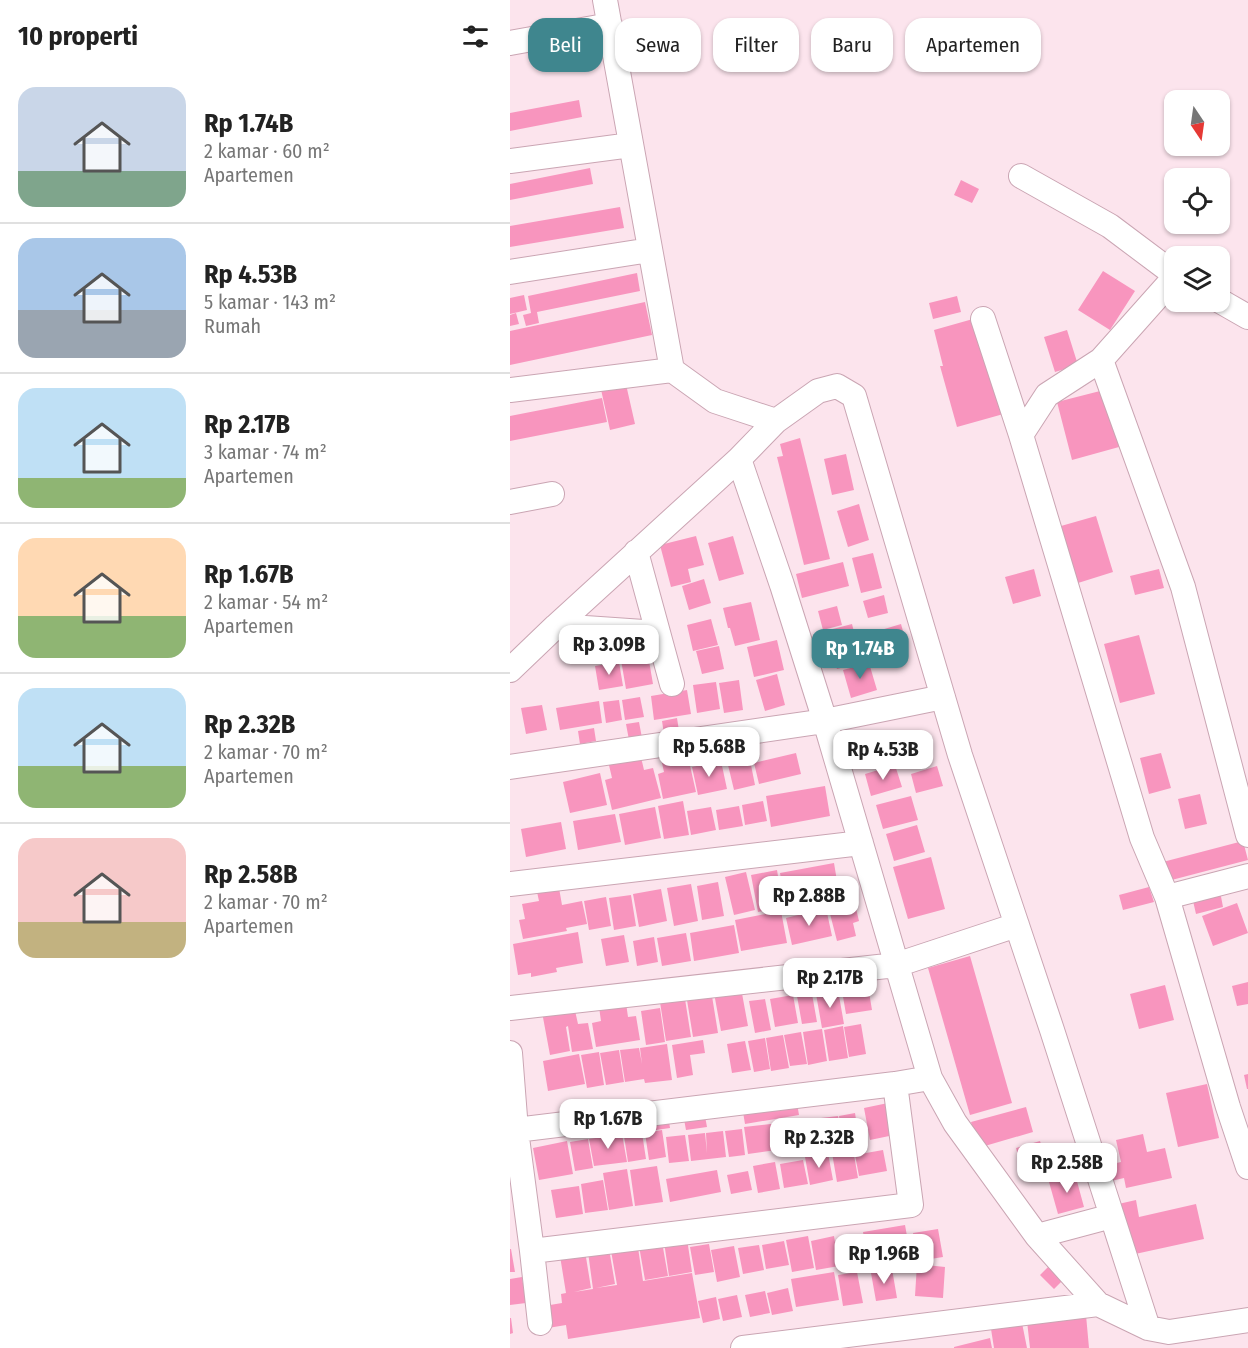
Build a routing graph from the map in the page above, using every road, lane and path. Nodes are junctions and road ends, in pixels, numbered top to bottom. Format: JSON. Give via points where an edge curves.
{"nodes":[{"id":1,"x":605,"y":0,"type":"edge"},
{"id":2,"x":610,"y":25,"type":"junction"},
{"id":3,"x":510,"y":43,"type":"edge"},
{"id":4,"x":631,"y":145,"type":"junction"},
{"id":5,"x":510,"y":161,"type":"edge"},
{"id":6,"x":1021,"y":176,"type":"dead end"},
{"id":7,"x":650,"y":250,"type":"junction"},
{"id":8,"x":1164,"y":268,"type":"edge"},
{"id":9,"x":510,"y":272,"type":"edge"},
{"id":10,"x":1164,"y":288,"type":"edge"},
{"id":11,"x":1230,"y":307,"type":"edge"},
{"id":12,"x":1248,"y":317,"type":"edge"},
{"id":13,"x":983,"y":319,"type":"dead end"},
{"id":14,"x":1101,"y":360,"type":"junction"},
{"id":15,"x":672,"y":370,"type":"junction"},
{"id":16,"x":510,"y":390,"type":"edge"},
{"id":17,"x":776,"y":421,"type":"junction"},
{"id":18,"x":1021,"y":435,"type":"junction"},
{"id":19,"x":739,"y":459,"type":"junction"},
{"id":20,"x":552,"y":494,"type":"dead end"},
{"id":21,"x":510,"y":502,"type":"edge"},
{"id":22,"x":636,"y":552,"type":"junction"},
{"id":23,"x":556,"y":626,"type":"junction"},
{"id":24,"x":658,"y":633,"type":"junction"},
{"id":25,"x":510,"y":670,"type":"edge"},
{"id":26,"x":672,"y":684,"type":"dead end"},
{"id":27,"x":944,"y":697,"type":"junction"},
{"id":28,"x":825,"y":721,"type":"junction"},
{"id":29,"x":510,"y":767,"type":"edge"},
{"id":30,"x":1248,"y":835,"type":"edge"},
{"id":31,"x":861,"y":843,"type":"junction"},
{"id":32,"x":1248,"y":876,"type":"edge"},
{"id":33,"x":510,"y":884,"type":"edge"},
{"id":34,"x":1167,"y":897,"type":"junction"},
{"id":35,"x":1017,"y":925,"type":"junction"},
{"id":36,"x":896,"y":965,"type":"junction"},
{"id":37,"x":510,"y":1008,"type":"edge"},
{"id":38,"x":510,"y":1053,"type":"edge"},
{"id":39,"x":930,"y":1078,"type":"junction"},
{"id":40,"x":895,"y":1084,"type":"junction"},
{"id":41,"x":516,"y":1130,"type":"junction"},
{"id":42,"x":1248,"y":1167,"type":"edge"},
{"id":43,"x":1112,"y":1216,"type":"junction"},
{"id":44,"x":1037,"y":1236,"type":"junction"},
{"id":45,"x":532,"y":1251,"type":"junction"},
{"id":46,"x":1098,"y":1304,"type":"junction"},
{"id":47,"x":1248,"y":1320,"type":"edge"},
{"id":48,"x":540,"y":1323,"type":"dead end"},
{"id":49,"x":1148,"y":1328,"type":"junction"},
{"id":50,"x":743,"y":1348,"type":"edge"}],
"edges":[{"from":1,"to":2,"type":"street"},
{"from":2,"to":3,"type":"street"},
{"from":2,"to":4,"type":"street"},
{"from":4,"to":5,"type":"street"},
{"from":4,"to":7,"type":"street"},
{"from":6,"to":8,"type":"street","via":[[1110,226]]},
{"from":7,"to":9,"type":"street"},
{"from":7,"to":15,"type":"street"},
{"from":10,"to":14,"type":"street"},
{"from":11,"to":12,"type":"street"},
{"from":13,"to":18,"type":"street"},
{"from":14,"to":18,"type":"street","via":[[1047,395]]},
{"from":14,"to":30,"type":"street","via":[[1183,587]]},
{"from":15,"to":16,"type":"street"},
{"from":15,"to":17,"type":"street","via":[[715,402]]},
{"from":17,"to":19,"type":"street"},
{"from":17,"to":27,"type":"street","via":[[818,392],[837,386],[854,396]]},
{"from":18,"to":34,"type":"street","via":[[1142,838]]},
{"from":19,"to":22,"type":"street"},
{"from":19,"to":28,"type":"street"},
{"from":20,"to":21,"type":"street"},
{"from":22,"to":23,"type":"street"},
{"from":22,"to":24,"type":"street"},
{"from":23,"to":24,"type":"street"},
{"from":23,"to":25,"type":"street"},
{"from":24,"to":26,"type":"street"},
{"from":27,"to":28,"type":"street"},
{"from":27,"to":35,"type":"street"},
{"from":28,"to":29,"type":"street"},
{"from":28,"to":31,"type":"street"},
{"from":31,"to":33,"type":"street"},
{"from":31,"to":36,"type":"street"},
{"from":32,"to":34,"type":"street"},
{"from":34,"to":42,"type":"street"},
{"from":35,"to":36,"type":"street"},
{"from":35,"to":43,"type":"street"},
{"from":36,"to":37,"type":"street"},
{"from":36,"to":39,"type":"street"},
{"from":38,"to":41,"type":"street"},
{"from":39,"to":40,"type":"street"},
{"from":39,"to":44,"type":"street","via":[[955,1123]]},
{"from":40,"to":41,"type":"street"},
{"from":40,"to":45,"type":"street","via":[[911,1205]]},
{"from":41,"to":45,"type":"street"},
{"from":43,"to":44,"type":"street"},
{"from":43,"to":49,"type":"street"},
{"from":44,"to":46,"type":"street"},
{"from":45,"to":48,"type":"street"},
{"from":46,"to":49,"type":"street"},
{"from":46,"to":50,"type":"street"},
{"from":47,"to":49,"type":"street","via":[[1168,1332]]}]}
